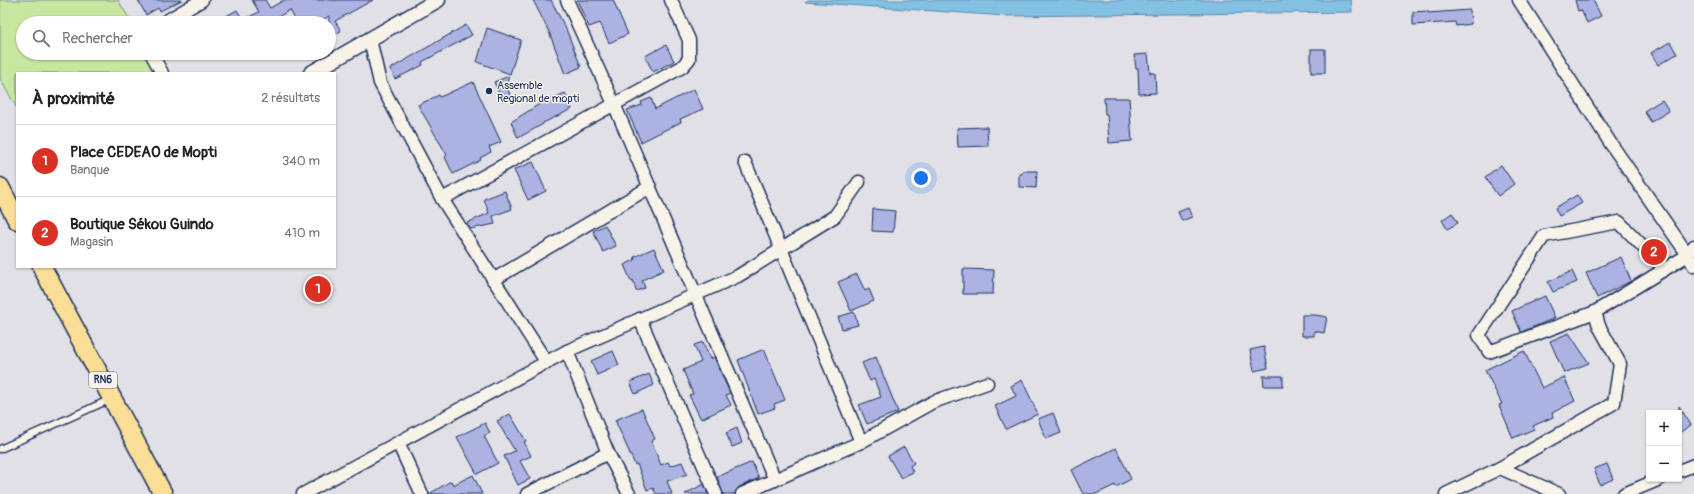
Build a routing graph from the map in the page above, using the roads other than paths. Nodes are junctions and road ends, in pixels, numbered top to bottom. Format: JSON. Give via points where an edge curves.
{"nodes":[{"id":1,"x":202,"y":0,"type":"edge"},
{"id":2,"x":438,"y":0,"type":"edge"},
{"id":3,"x":568,"y":0,"type":"edge"},
{"id":4,"x":671,"y":0,"type":"edge"},
{"id":5,"x":1519,"y":0,"type":"edge"},
{"id":6,"x":175,"y":16,"type":"edge"},
{"id":7,"x":370,"y":39,"type":"junction"},
{"id":8,"x":336,"y":59,"type":"edge"},
{"id":9,"x":155,"y":60,"type":"edge"},
{"id":10,"x":334,"y":60,"type":"edge"},
{"id":11,"x":161,"y":72,"type":"edge"},
{"id":12,"x":313,"y":72,"type":"edge"},
{"id":13,"x":614,"y":104,"type":"junction"},
{"id":14,"x":745,"y":162,"type":"dead end"},
{"id":15,"x":859,"y":182,"type":"dead end"},
{"id":16,"x":0,"y":187,"type":"edge"},
{"id":17,"x":650,"y":187,"type":"junction"},
{"id":18,"x":442,"y":199,"type":"junction"},
{"id":19,"x":16,"y":218,"type":"edge"},
{"id":20,"x":781,"y":248,"type":"junction"},
{"id":21,"x":1691,"y":250,"type":"edge"},
{"id":22,"x":1694,"y":266,"type":"edge"},
{"id":23,"x":43,"y":268,"type":"edge"},
{"id":24,"x":1665,"y":269,"type":"junction"},
{"id":25,"x":493,"y":280,"type":"junction"},
{"id":26,"x":695,"y":294,"type":"junction"},
{"id":27,"x":1596,"y":312,"type":"junction"},
{"id":28,"x":640,"y":319,"type":"junction"},
{"id":29,"x":567,"y":351,"type":"junction"},
{"id":30,"x":547,"y":363,"type":"junction"},
{"id":31,"x":987,"y":383,"type":"dead end"},
{"id":32,"x":112,"y":398,"type":"junction"},
{"id":33,"x":861,"y":442,"type":"junction"},
{"id":34,"x":398,"y":444,"type":"junction"},
{"id":35,"x":0,"y":449,"type":"edge"},
{"id":36,"x":608,"y":453,"type":"junction"},
{"id":37,"x":1694,"y":465,"type":"edge"},
{"id":38,"x":1500,"y":468,"type":"junction"},
{"id":39,"x":1682,"y":470,"type":"edge"},
{"id":40,"x":775,"y":480,"type":"junction"},
{"id":41,"x":1653,"y":482,"type":"edge"},
{"id":42,"x":163,"y":494,"type":"edge"},
{"id":43,"x":303,"y":494,"type":"edge"},
{"id":44,"x":422,"y":494,"type":"edge"},
{"id":45,"x":527,"y":494,"type":"edge"},
{"id":46,"x":629,"y":494,"type":"edge"},
{"id":47,"x":716,"y":494,"type":"edge"},
{"id":48,"x":742,"y":494,"type":"edge"},
{"id":49,"x":1446,"y":494,"type":"edge"},
{"id":50,"x":1559,"y":494,"type":"edge"},
{"id":51,"x":1624,"y":494,"type":"edge"}],
"edges":[{"from":1,"to":6,"type":"street"},
{"from":2,"to":7,"type":"street"},
{"from":3,"to":13,"type":"street"},
{"from":4,"to":13,"type":"street","via":[[689,40],[689,59],[682,67]]},
{"from":5,"to":21,"type":"street","via":[[1611,144]]},
{"from":7,"to":8,"type":"street"},
{"from":7,"to":18,"type":"street","via":[[380,83]]},
{"from":9,"to":11,"type":"street"},
{"from":10,"to":12,"type":"street"},
{"from":13,"to":17,"type":"street"},
{"from":13,"to":18,"type":"street"},
{"from":14,"to":20,"type":"street"},
{"from":15,"to":20,"type":"street","via":[[835,216]]},
{"from":16,"to":19,"type":"main road"},
{"from":17,"to":25,"type":"street"},
{"from":17,"to":26,"type":"street"},
{"from":18,"to":25,"type":"street"},
{"from":20,"to":26,"type":"street","via":[[738,276]]},
{"from":20,"to":33,"type":"street"},
{"from":21,"to":22,"type":"street"},
{"from":21,"to":24,"type":"street"},
{"from":23,"to":32,"type":"main road","number":"RN6"},
{"from":24,"to":27,"type":"street"},
{"from":24,"to":27,"type":"street","via":[[1619,222],[1544,236],[1479,335],[1489,352]]},
{"from":25,"to":30,"type":"street"},
{"from":26,"to":28,"type":"street"},
{"from":26,"to":40,"type":"street"},
{"from":27,"to":38,"type":"street","via":[[1599,326],[1620,364],[1614,403]]},
{"from":28,"to":29,"type":"street"},
{"from":28,"to":47,"type":"street"},
{"from":29,"to":30,"type":"street"},
{"from":29,"to":36,"type":"street"},
{"from":30,"to":34,"type":"street"},
{"from":31,"to":33,"type":"street","via":[[933,402]]},
{"from":32,"to":35,"type":"lane"},
{"from":32,"to":42,"type":"main road","number":"RN6"},
{"from":33,"to":40,"type":"street"},
{"from":34,"to":43,"type":"street"},
{"from":34,"to":44,"type":"street"},
{"from":36,"to":45,"type":"street"},
{"from":36,"to":46,"type":"street"},
{"from":37,"to":39,"type":"street"},
{"from":38,"to":49,"type":"street"},
{"from":38,"to":50,"type":"street"},
{"from":40,"to":48,"type":"street"},
{"from":41,"to":51,"type":"street"}]}
